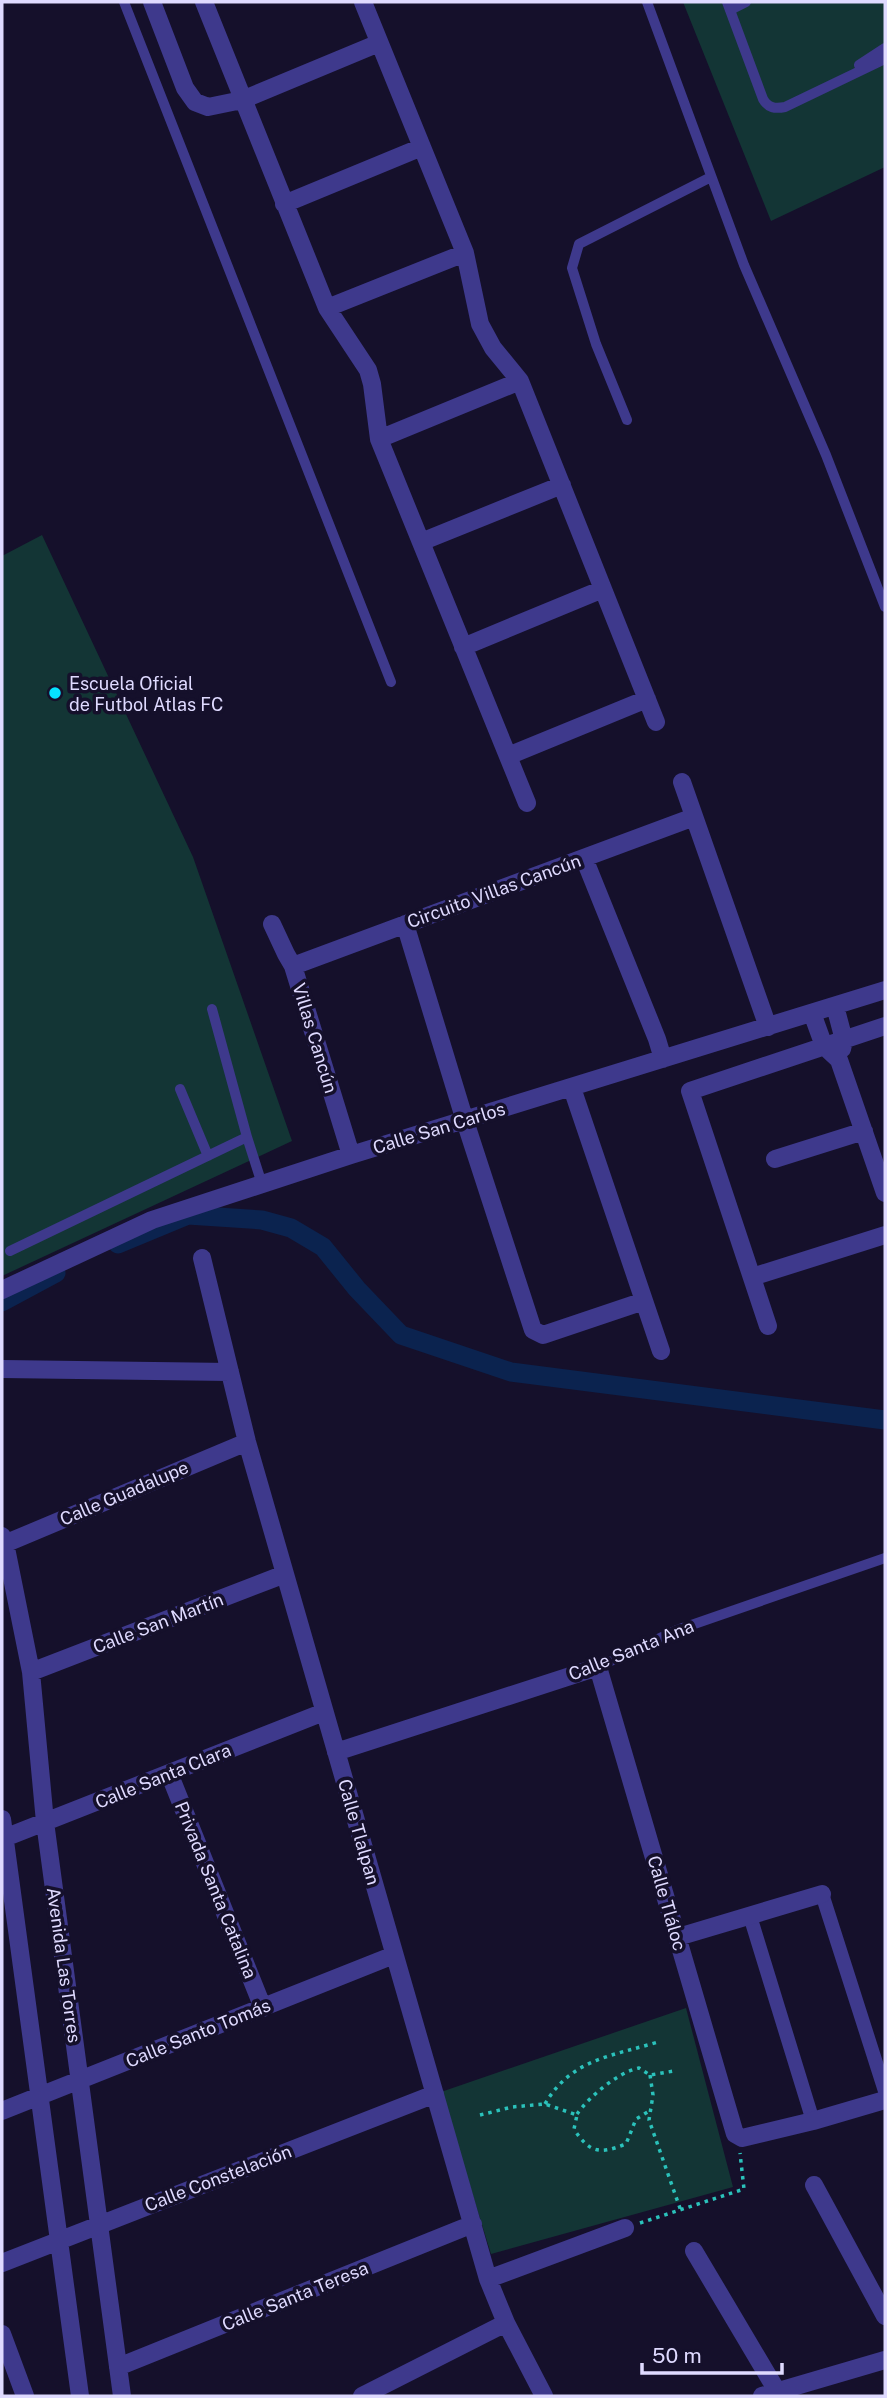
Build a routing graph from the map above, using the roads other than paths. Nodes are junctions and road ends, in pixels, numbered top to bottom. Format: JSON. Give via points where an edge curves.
{"nodes":[{"id":1,"x":124,"y":2,"type":"edge"},
{"id":2,"x":152,"y":2,"type":"edge"},
{"id":3,"x":204,"y":2,"type":"edge"},
{"id":4,"x":363,"y":2,"type":"edge"},
{"id":5,"x":647,"y":2,"type":"edge"},
{"id":6,"x":747,"y":2,"type":"edge"},
{"id":7,"x":729,"y":6,"type":"edge"},
{"id":8,"x":379,"y":43,"type":"junction"},
{"id":9,"x":885,"y":48,"type":"edge"},
{"id":10,"x":885,"y":59,"type":"edge"},
{"id":11,"x":833,"y":82,"type":"junction"},
{"id":12,"x":242,"y":100,"type":"junction"},
{"id":13,"x":422,"y":147,"type":"junction"},
{"id":14,"x":711,"y":177,"type":"junction"},
{"id":15,"x":284,"y":204,"type":"junction"},
{"id":16,"x":466,"y":253,"type":"junction"},
{"id":17,"x":327,"y":308,"type":"junction"},
{"id":18,"x":520,"y":381,"type":"junction"},
{"id":19,"x":627,"y":421,"type":"dead end"},
{"id":20,"x":379,"y":439,"type":"junction"},
{"id":21,"x":562,"y":485,"type":"junction"},
{"id":22,"x":421,"y":542,"type":"junction"},
{"id":23,"x":603,"y":589,"type":"junction"},
{"id":24,"x":885,"y":607,"type":"edge"},
{"id":25,"x":463,"y":647,"type":"junction"},
{"id":26,"x":391,"y":682,"type":"dead end"},
{"id":27,"x":647,"y":699,"type":"junction"},
{"id":28,"x":656,"y":722,"type":"dead end"},
{"id":29,"x":508,"y":756,"type":"junction"},
{"id":30,"x":682,"y":782,"type":"dead end"},
{"id":31,"x":527,"y":803,"type":"dead end"},
{"id":32,"x":694,"y":817,"type":"junction"},
{"id":33,"x":584,"y":858,"type":"junction"},
{"id":34,"x":272,"y":924,"type":"dead end"},
{"id":35,"x":405,"y":924,"type":"junction"},
{"id":36,"x":293,"y":966,"type":"junction"},
{"id":37,"x":885,"y":990,"type":"edge"},
{"id":38,"x":835,"y":1006,"type":"junction"},
{"id":39,"x":212,"y":1009,"type":"dead end"},
{"id":40,"x":812,"y":1013,"type":"junction"},
{"id":41,"x":885,"y":1026,"type":"edge"},
{"id":42,"x":768,"y":1027,"type":"junction"},
{"id":43,"x":845,"y":1040,"type":"junction"},
{"id":44,"x":824,"y":1046,"type":"junction"},
{"id":45,"x":663,"y":1059,"type":"junction"},
{"id":46,"x":839,"y":1060,"type":"junction"},
{"id":47,"x":572,"y":1087,"type":"junction"},
{"id":48,"x":180,"y":1089,"type":"dead end"},
{"id":49,"x":465,"y":1121,"type":"junction"},
{"id":50,"x":864,"y":1131,"type":"junction"},
{"id":51,"x":247,"y":1137,"type":"junction"},
{"id":52,"x":351,"y":1155,"type":"junction"},
{"id":53,"x":208,"y":1156,"type":"junction"},
{"id":54,"x":775,"y":1159,"type":"dead end"},
{"id":55,"x":262,"y":1184,"type":"junction"},
{"id":56,"x":885,"y":1193,"type":"edge"},
{"id":57,"x":885,"y":1235,"type":"edge"},
{"id":58,"x":10,"y":1251,"type":"dead end"},
{"id":59,"x":202,"y":1258,"type":"dead end"},
{"id":60,"x":752,"y":1277,"type":"junction"},
{"id":61,"x":2,"y":1290,"type":"edge"},
{"id":62,"x":644,"y":1301,"type":"junction"},
{"id":63,"x":768,"y":1326,"type":"dead end"},
{"id":64,"x":661,"y":1352,"type":"dead end"},
{"id":65,"x":2,"y":1369,"type":"edge"},
{"id":66,"x":230,"y":1372,"type":"junction"},
{"id":67,"x":247,"y":1442,"type":"junction"},
{"id":68,"x":3,"y":1542,"type":"edge"},
{"id":69,"x":885,"y":1558,"type":"edge"},
{"id":70,"x":285,"y":1574,"type":"junction"},
{"id":71,"x":598,"y":1667,"type":"junction"},
{"id":72,"x":32,"y":1672,"type":"junction"},
{"id":73,"x":324,"y":1712,"type":"junction"},
{"id":74,"x":336,"y":1752,"type":"junction"},
{"id":75,"x":169,"y":1773,"type":"junction"},
{"id":76,"x":2,"y":1819,"type":"edge"},
{"id":77,"x":45,"y":1822,"type":"junction"},
{"id":78,"x":3,"y":1839,"type":"edge"},
{"id":79,"x":822,"y":1894,"type":"joint"},
{"id":80,"x":750,"y":1916,"type":"junction"},
{"id":81,"x":678,"y":1937,"type":"junction"},
{"id":82,"x":394,"y":1955,"type":"junction"},
{"id":83,"x":262,"y":2008,"type":"junction"},
{"id":84,"x":79,"y":2080,"type":"junction"},
{"id":85,"x":885,"y":2091,"type":"edge"},
{"id":86,"x":435,"y":2094,"type":"junction"},
{"id":87,"x":40,"y":2096,"type":"junction"},
{"id":88,"x":885,"y":2100,"type":"edge"},
{"id":89,"x":2,"y":2111,"type":"edge"},
{"id":90,"x":813,"y":2121,"type":"junction"},
{"id":91,"x":814,"y":2185,"type":"dead end"},
{"id":92,"x":472,"y":2224,"type":"junction"},
{"id":93,"x":99,"y":2225,"type":"junction"},
{"id":94,"x":625,"y":2228,"type":"road end"},
{"id":95,"x":60,"y":2240,"type":"junction"},
{"id":96,"x":694,"y":2251,"type":"dead end"},
{"id":97,"x":2,"y":2263,"type":"edge"},
{"id":98,"x":488,"y":2279,"type":"junction"},
{"id":99,"x":885,"y":2316,"type":"edge"},
{"id":100,"x":506,"y":2323,"type":"junction"},
{"id":101,"x":2,"y":2334,"type":"edge"},
{"id":102,"x":885,"y":2360,"type":"edge"},
{"id":103,"x":118,"y":2367,"type":"junction"},
{"id":104,"x":773,"y":2395,"type":"edge"},
{"id":105,"x":25,"y":2396,"type":"edge"},
{"id":106,"x":80,"y":2396,"type":"edge"},
{"id":107,"x":121,"y":2396,"type":"edge"},
{"id":108,"x":362,"y":2396,"type":"edge"},
{"id":109,"x":544,"y":2396,"type":"edge"}],
"edges":[{"from":1,"to":26,"type":"lane"},
{"from":2,"to":12,"type":"street","via":[[185,88],[195,102],[208,107]]},
{"from":3,"to":12,"type":"street"},
{"from":4,"to":8,"type":"street"},
{"from":5,"to":14,"type":"lane"},
{"from":6,"to":7,"type":"lane"},
{"from":7,"to":11,"type":"lane","via":[[766,104],[785,107]]},
{"from":8,"to":12,"type":"street"},
{"from":8,"to":13,"type":"street"},
{"from":9,"to":11,"type":"lane"},
{"from":10,"to":11,"type":"lane"},
{"from":12,"to":15,"type":"street"},
{"from":13,"to":15,"type":"street"},
{"from":13,"to":16,"type":"street"},
{"from":14,"to":19,"type":"lane","via":[[579,244],[572,268]]},
{"from":14,"to":24,"type":"lane"},
{"from":15,"to":17,"type":"street"},
{"from":16,"to":17,"type":"street"},
{"from":16,"to":18,"type":"street","via":[[480,324]]},
{"from":17,"to":20,"type":"street","via":[[368,370]]},
{"from":18,"to":20,"type":"street"},
{"from":18,"to":21,"type":"street"},
{"from":20,"to":22,"type":"street"},
{"from":21,"to":22,"type":"street"},
{"from":21,"to":23,"type":"street"},
{"from":22,"to":25,"type":"street"},
{"from":23,"to":25,"type":"street"},
{"from":23,"to":27,"type":"street"},
{"from":25,"to":29,"type":"street"},
{"from":27,"to":28,"type":"street"},
{"from":27,"to":29,"type":"street"},
{"from":29,"to":31,"type":"street"},
{"from":30,"to":32,"type":"street"},
{"from":32,"to":33,"type":"street","name":"Circuito Villas Cancún"},
{"from":32,"to":42,"type":"street"},
{"from":33,"to":35,"type":"street","name":"Circuito Villas Cancún"},
{"from":33,"to":45,"type":"street"},
{"from":34,"to":36,"type":"street","name":"Villas Cancún"},
{"from":35,"to":36,"type":"street","name":"Circuito Villas Cancún"},
{"from":35,"to":49,"type":"street"},
{"from":36,"to":52,"type":"street","name":"Villas Cancún"},
{"from":37,"to":38,"type":"street","name":"Calle San Carlos"},
{"from":38,"to":40,"type":"street","name":"Calle San Carlos"},
{"from":38,"to":43,"type":"street"},
{"from":39,"to":51,"type":"lane"},
{"from":40,"to":42,"type":"street","name":"Calle San Carlos"},
{"from":40,"to":44,"type":"street"},
{"from":41,"to":43,"type":"street"},
{"from":42,"to":45,"type":"street","name":"Calle San Carlos"},
{"from":43,"to":44,"type":"street"},
{"from":43,"to":46,"type":"street"},
{"from":44,"to":46,"type":"street"},
{"from":44,"to":60,"type":"street","via":[[690,1091]]},
{"from":45,"to":47,"type":"street","name":"Calle San Carlos"},
{"from":46,"to":50,"type":"street"},
{"from":47,"to":49,"type":"street","name":"Calle San Carlos"},
{"from":47,"to":62,"type":"street"},
{"from":48,"to":53,"type":"lane"},
{"from":49,"to":52,"type":"street","name":"Calle San Carlos"},
{"from":49,"to":62,"type":"street","via":[[535,1332],[543,1335]]},
{"from":50,"to":54,"type":"street"},
{"from":50,"to":56,"type":"street"},
{"from":51,"to":53,"type":"lane"},
{"from":51,"to":55,"type":"lane"},
{"from":52,"to":55,"type":"street","name":"Calle San Carlos"},
{"from":53,"to":58,"type":"lane"},
{"from":55,"to":61,"type":"street","name":"Calle San Carlos","via":[[152,1220]]},
{"from":57,"to":60,"type":"street"},
{"from":59,"to":66,"type":"street","name":"Calle Tlalpan"},
{"from":60,"to":63,"type":"street"},
{"from":62,"to":64,"type":"street"},
{"from":65,"to":66,"type":"street"},
{"from":66,"to":67,"type":"street","name":"Calle Tlalpan"},
{"from":67,"to":68,"type":"street","name":"Calle Guadalupe"},
{"from":67,"to":70,"type":"street","name":"Calle Tlalpan"},
{"from":68,"to":72,"type":"street","name":"Avenida Las Torres"},
{"from":69,"to":71,"type":"lane","name":"Calle Santa Ana","via":[[677,1630]]},
{"from":70,"to":72,"type":"street","name":"Calle San Martín"},
{"from":70,"to":73,"type":"street","name":"Calle Tlalpan"},
{"from":71,"to":74,"type":"street","name":"Calle Santa Ana"},
{"from":71,"to":81,"type":"street","name":"Calle Tláloc"},
{"from":72,"to":77,"type":"street","name":"Avenida Las Torres"},
{"from":73,"to":74,"type":"street","name":"Calle Tlalpan"},
{"from":73,"to":75,"type":"street","name":"Calle Santa Clara"},
{"from":74,"to":82,"type":"street","name":"Calle Tlalpan"},
{"from":75,"to":77,"type":"street","name":"Calle Santa Clara"},
{"from":75,"to":83,"type":"street","name":"Privada Santa Catalina"},
{"from":76,"to":78,"type":"street"},
{"from":77,"to":78,"type":"street","name":"Calle Santa Clara"},
{"from":77,"to":84,"type":"street","name":"Avenida Las Torres"},
{"from":78,"to":87,"type":"street"},
{"from":79,"to":80,"type":"street"},
{"from":79,"to":85,"type":"street"},
{"from":80,"to":81,"type":"street"},
{"from":80,"to":90,"type":"street"},
{"from":81,"to":90,"type":"street","name":"Calle Tláloc","via":[[738,2137]]},
{"from":82,"to":83,"type":"street","name":"Calle Santo Tomás"},
{"from":82,"to":86,"type":"street","name":"Calle Tlalpan"},
{"from":83,"to":84,"type":"street","name":"Calle Santo Tomás"},
{"from":84,"to":87,"type":"street","name":"Calle Santo Tomás"},
{"from":84,"to":93,"type":"street","name":"Avenida Las Torres"},
{"from":86,"to":92,"type":"street","name":"Calle Tlalpan"},
{"from":86,"to":93,"type":"street","name":"Calle Constelación"},
{"from":87,"to":89,"type":"street","name":"Calle Santo Tomás"},
{"from":87,"to":95,"type":"street"},
{"from":88,"to":90,"type":"street"},
{"from":91,"to":99,"type":"street"},
{"from":92,"to":98,"type":"street","name":"Calle Tlalpan"},
{"from":92,"to":103,"type":"street","name":"Calle Santa Teresa"},
{"from":93,"to":95,"type":"street","name":"Calle Constelación"},
{"from":93,"to":103,"type":"street","name":"Avenida Las Torres"},
{"from":94,"to":98,"type":"street"},
{"from":95,"to":97,"type":"street","name":"Calle Constelación"},
{"from":95,"to":106,"type":"street"},
{"from":96,"to":104,"type":"street"},
{"from":98,"to":100,"type":"street","name":"Calle Tlalpan"},
{"from":100,"to":108,"type":"street"},
{"from":100,"to":109,"type":"street","name":"Calle Tlalpan"},
{"from":101,"to":105,"type":"street"},
{"from":102,"to":104,"type":"street"},
{"from":103,"to":107,"type":"street","name":"Avenida Las Torres"}]}
